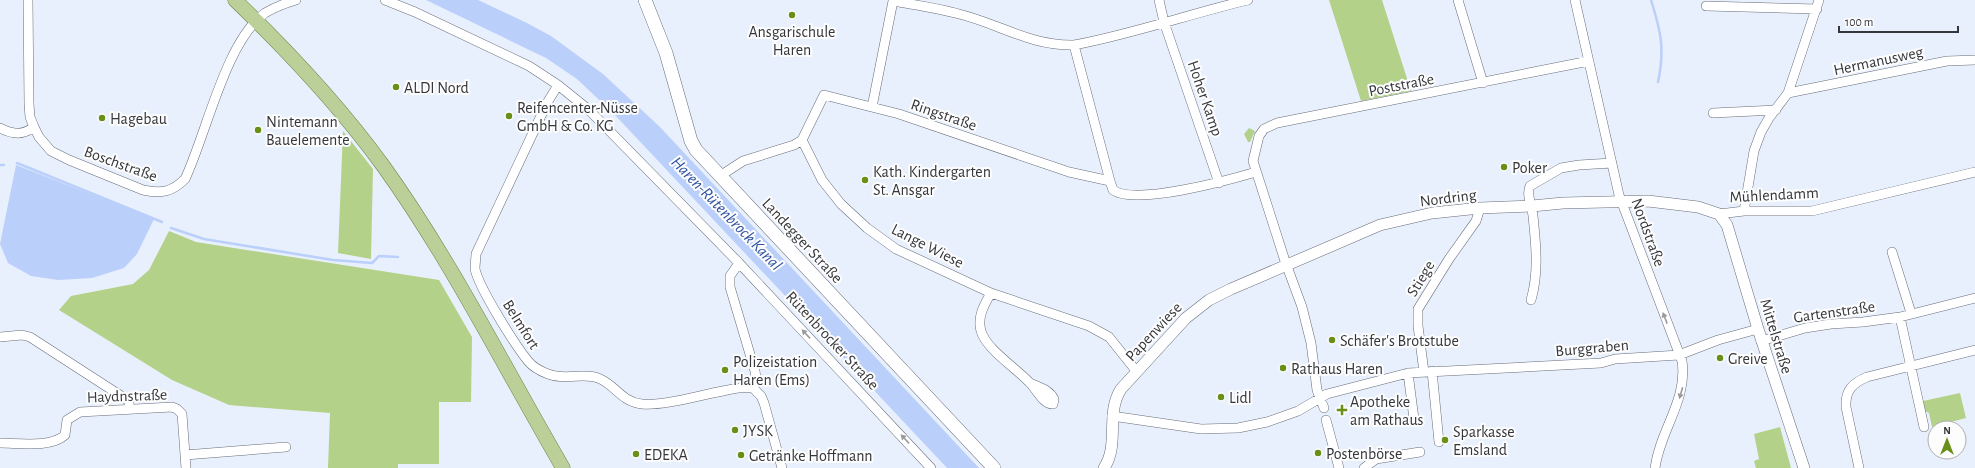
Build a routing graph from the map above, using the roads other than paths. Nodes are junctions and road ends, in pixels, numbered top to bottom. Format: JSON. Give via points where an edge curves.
{"nodes":[{"id":1,"x":28,"y":0,"type":"edge"},
{"id":2,"x":236,"y":0,"type":"edge"},
{"id":3,"x":296,"y":0,"type":"edge"},
{"id":4,"x":384,"y":0,"type":"edge"},
{"id":5,"x":645,"y":0,"type":"edge"},
{"id":6,"x":893,"y":0,"type":"edge"},
{"id":7,"x":1159,"y":0,"type":"edge"},
{"id":8,"x":1248,"y":0,"type":"edge"},
{"id":9,"x":1458,"y":0,"type":"edge"},
{"id":10,"x":1575,"y":0,"type":"edge"},
{"id":11,"x":1818,"y":4,"type":"edge"},
{"id":12,"x":1706,"y":6,"type":"dead end"},
{"id":13,"x":257,"y":21,"type":"junction"},
{"id":14,"x":1164,"y":22,"type":"junction"},
{"id":15,"x":1074,"y":45,"type":"junction"},
{"id":16,"x":1975,"y":60,"type":"edge"},
{"id":17,"x":1589,"y":61,"type":"junction"},
{"id":18,"x":1483,"y":83,"type":"junction"},
{"id":19,"x":558,"y":86,"type":"junction"},
{"id":20,"x":1788,"y":93,"type":"junction"},
{"id":21,"x":872,"y":107,"type":"junction"},
{"id":22,"x":1776,"y":110,"type":"junction"},
{"id":23,"x":1713,"y":113,"type":"dead end"},
{"id":24,"x":34,"y":127,"type":"junction"},
{"id":25,"x":0,"y":128,"type":"edge"},
{"id":26,"x":802,"y":140,"type":"junction"},
{"id":27,"x":1612,"y":163,"type":"junction"},
{"id":28,"x":1256,"y":172,"type":"junction"},
{"id":29,"x":1975,"y":172,"type":"edge"},
{"id":30,"x":720,"y":176,"type":"junction"},
{"id":31,"x":1110,"y":181,"type":"junction"},
{"id":32,"x":1219,"y":183,"type":"junction"},
{"id":33,"x":1622,"y":201,"type":"junction"},
{"id":34,"x":1532,"y":206,"type":"junction"},
{"id":35,"x":1480,"y":208,"type":"junction"},
{"id":36,"x":1744,"y":210,"type":"junction"},
{"id":37,"x":1719,"y":214,"type":"junction"},
{"id":38,"x":1892,"y":252,"type":"dead end"},
{"id":39,"x":739,"y":263,"type":"junction"},
{"id":40,"x":1287,"y":266,"type":"junction"},
{"id":41,"x":991,"y":293,"type":"junction"},
{"id":42,"x":1975,"y":298,"type":"edge"},
{"id":43,"x":1531,"y":300,"type":"dead end"},
{"id":44,"x":1911,"y":314,"type":"junction"},
{"id":45,"x":1900,"y":316,"type":"junction"},
{"id":46,"x":1758,"y":329,"type":"junction"},
{"id":47,"x":0,"y":337,"type":"edge"},
{"id":48,"x":1762,"y":341,"type":"junction"},
{"id":49,"x":1975,"y":350,"type":"edge"},
{"id":50,"x":1680,"y":355,"type":"junction"},
{"id":51,"x":1912,"y":367,"type":"junction"},
{"id":52,"x":1137,"y":372,"type":"junction"},
{"id":53,"x":1428,"y":372,"type":"junction"},
{"id":54,"x":1408,"y":373,"type":"junction"},
{"id":55,"x":1030,"y":383,"type":"dead end"},
{"id":56,"x":753,"y":388,"type":"junction"},
{"id":57,"x":1319,"y":398,"type":"junction"},
{"id":58,"x":1324,"y":408,"type":"dead end"},
{"id":59,"x":130,"y":409,"type":"junction"},
{"id":60,"x":1112,"y":416,"type":"junction"},
{"id":61,"x":1414,"y":419,"type":"dead end"},
{"id":62,"x":1326,"y":420,"type":"dead end"},
{"id":63,"x":1924,"y":427,"type":"dead end"},
{"id":64,"x":1439,"y":442,"type":"dead end"},
{"id":65,"x":0,"y":443,"type":"edge"},
{"id":66,"x":286,"y":447,"type":"dead end"},
{"id":67,"x":1420,"y":452,"type":"dead end"},
{"id":68,"x":185,"y":455,"type":"junction"},
{"id":69,"x":186,"y":468,"type":"edge"},
{"id":70,"x":563,"y":468,"type":"edge"},
{"id":71,"x":782,"y":468,"type":"edge"},
{"id":72,"x":931,"y":468,"type":"edge"},
{"id":73,"x":994,"y":468,"type":"edge"},
{"id":74,"x":1104,"y":468,"type":"edge"},
{"id":75,"x":1339,"y":468,"type":"edge"},
{"id":76,"x":1364,"y":468,"type":"edge"},
{"id":77,"x":1655,"y":468,"type":"edge"},
{"id":78,"x":1804,"y":468,"type":"edge"},
{"id":79,"x":1860,"y":468,"type":"edge"}],
"edges":[{"from":1,"to":24,"type":"street","name":"Boschstraße","via":[[29,104]]},
{"from":2,"to":13,"type":"main road"},
{"from":3,"to":13,"type":"street","via":[[265,13]]},
{"from":4,"to":19,"type":"street","name":"Rütenbrocker Straße","via":[[415,12],[528,66]]},
{"from":5,"to":30,"type":"main road","name":"Landegger Straße","via":[[666,53],[691,141]]},
{"from":6,"to":15,"type":"street","via":[[960,14],[1036,41]]},
{"from":6,"to":21,"type":"street"},
{"from":7,"to":14,"type":"street","name":"Hoher Kamp"},
{"from":8,"to":14,"type":"street"},
{"from":9,"to":18,"type":"street"},
{"from":10,"to":17,"type":"street","name":"Nordstraße"},
{"from":11,"to":12,"type":"street"},
{"from":11,"to":20,"type":"street"},
{"from":13,"to":24,"type":"street","name":"Boschstraße","via":[[238,46],[185,179],[174,189],[156,193],[143,190],[69,160],[51,151]]},
{"from":13,"to":70,"type":"main road","via":[[317,82],[384,167],[449,268]]},
{"from":14,"to":15,"type":"street"},
{"from":14,"to":32,"type":"street","name":"Hoher Kamp"},
{"from":15,"to":31,"type":"street"},
{"from":16,"to":20,"type":"street","name":"Hermanusweg","via":[[1947,61]]},
{"from":17,"to":18,"type":"street","name":"Poststraße"},
{"from":17,"to":27,"type":"street","name":"Nordstraße"},
{"from":18,"to":28,"type":"street","name":"Poststraße","via":[[1271,125],[1264,129],[1256,144],[1253,161]]},
{"from":19,"to":39,"type":"street","name":"Rütenbrocker Straße","via":[[589,110]]},
{"from":19,"to":56,"type":"street","name":"Belmfort","via":[[547,103],[476,254],[475,268],[481,284],[512,338],[528,362],[537,369],[555,377],[599,378],[621,396],[642,404]]},
{"from":20,"to":22,"type":"street"},
{"from":21,"to":26,"type":"street","name":"Ringstraße","via":[[824,95]]},
{"from":21,"to":31,"type":"street","name":"Ringstraße","via":[[1042,164]]},
{"from":22,"to":23,"type":"street"},
{"from":22,"to":36,"type":"street","via":[[1761,132],[1754,151]]},
{"from":24,"to":25,"type":"street","via":[[21,134],[8,133]]},
{"from":26,"to":30,"type":"street","via":[[794,145],[743,161]]},
{"from":26,"to":41,"type":"street","name":"Lange Wiese","via":[[822,180],[867,228],[896,249]]},
{"from":27,"to":33,"type":"street","name":"Nordstraße"},
{"from":27,"to":34,"type":"street","via":[[1561,168],[1546,176],[1528,190]]},
{"from":28,"to":32,"type":"street"},
{"from":28,"to":40,"type":"street"},
{"from":29,"to":36,"type":"street","name":"Mühlendamm","via":[[1812,211]]},
{"from":30,"to":73,"type":"main road","name":"Landegger Straße"},
{"from":31,"to":32,"type":"street","via":[[1117,193],[1138,195],[1195,189]]},
{"from":33,"to":34,"type":"street","name":"Nordring"},
{"from":33,"to":37,"type":"street","name":"Mühlendamm","via":[[1675,203]]},
{"from":50,"to":33,"type":"street","name":"Nordstraße","one_way":true},
{"from":34,"to":35,"type":"street","name":"Nordring"},
{"from":34,"to":43,"type":"street","via":[[1537,250],[1536,284]]},
{"from":35,"to":40,"type":"street","name":"Nordring","via":[[1432,214],[1380,225]]},
{"from":35,"to":53,"type":"street","name":"Stiege","via":[[1476,221],[1418,309],[1418,326]]},
{"from":36,"to":37,"type":"street","name":"Mühlendamm"},
{"from":37,"to":46,"type":"street","name":"Mittelstraße","via":[[1727,225]]},
{"from":38,"to":44,"type":"street"},
{"from":39,"to":56,"type":"street","via":[[733,269],[728,282],[755,371]]},
{"from":72,"to":39,"type":"street","name":"Rütenbrocker Straße","one_way":true},
{"from":40,"to":52,"type":"street","name":"Papenwiese","via":[[1231,289],[1197,309]]},
{"from":40,"to":57,"type":"street","via":[[1302,307],[1311,343]]},
{"from":41,"to":52,"type":"street","name":"Lange Wiese","via":[[1089,326],[1109,337]]},
{"from":41,"to":55,"type":"street","via":[[982,308],[981,331],[987,342]]},
{"from":42,"to":44,"type":"street","name":"Gartenstraße"},
{"from":44,"to":45,"type":"street","name":"Gartenstraße"},
{"from":45,"to":48,"type":"street","name":"Gartenstraße","via":[[1805,328]]},
{"from":45,"to":51,"type":"street"},
{"from":46,"to":48,"type":"street","name":"Mittelstraße"},
{"from":46,"to":50,"type":"street","name":"Burggraben","via":[[1718,340]]},
{"from":47,"to":59,"type":"street","via":[[30,337],[129,401]]},
{"from":48,"to":78,"type":"street","name":"Mittelstraße"},
{"from":49,"to":51,"type":"street"},
{"from":50,"to":53,"type":"street","name":"Burggraben","via":[[1615,359],[1601,363]]},
{"from":50,"to":77,"type":"street","name":"Nordstraße","one_way":true,"via":[[1684,371],[1682,389],[1661,442]]},
{"from":51,"to":63,"type":"street"},
{"from":51,"to":79,"type":"street","via":[[1858,381],[1847,392],[1846,406]]},
{"from":52,"to":60,"type":"street","name":"Papenwiese","via":[[1115,399]]},
{"from":53,"to":54,"type":"street","name":"Burggraben"},
{"from":53,"to":64,"type":"street","name":"Stiege"},
{"from":54,"to":57,"type":"street","name":"Burggraben"},
{"from":54,"to":61,"type":"street"},
{"from":56,"to":71,"type":"street","via":[[764,403]]},
{"from":57,"to":58,"type":"street"},
{"from":57,"to":60,"type":"street","name":"Burggraben","via":[[1298,412],[1238,428],[1201,430]]},
{"from":59,"to":65,"type":"street","name":"Haydnstraße","via":[[76,413],[67,420],[65,435],[59,441]]},
{"from":59,"to":68,"type":"street","name":"Haydnstraße","via":[[177,409],[182,414]]},
{"from":60,"to":74,"type":"street","name":"Papenwiese","via":[[1111,453]]},
{"from":62,"to":75,"type":"street"},
{"from":66,"to":68,"type":"street"},
{"from":67,"to":76,"type":"street","via":[[1376,459]]},
{"from":68,"to":69,"type":"street","name":"Haydnstraße"}]}
